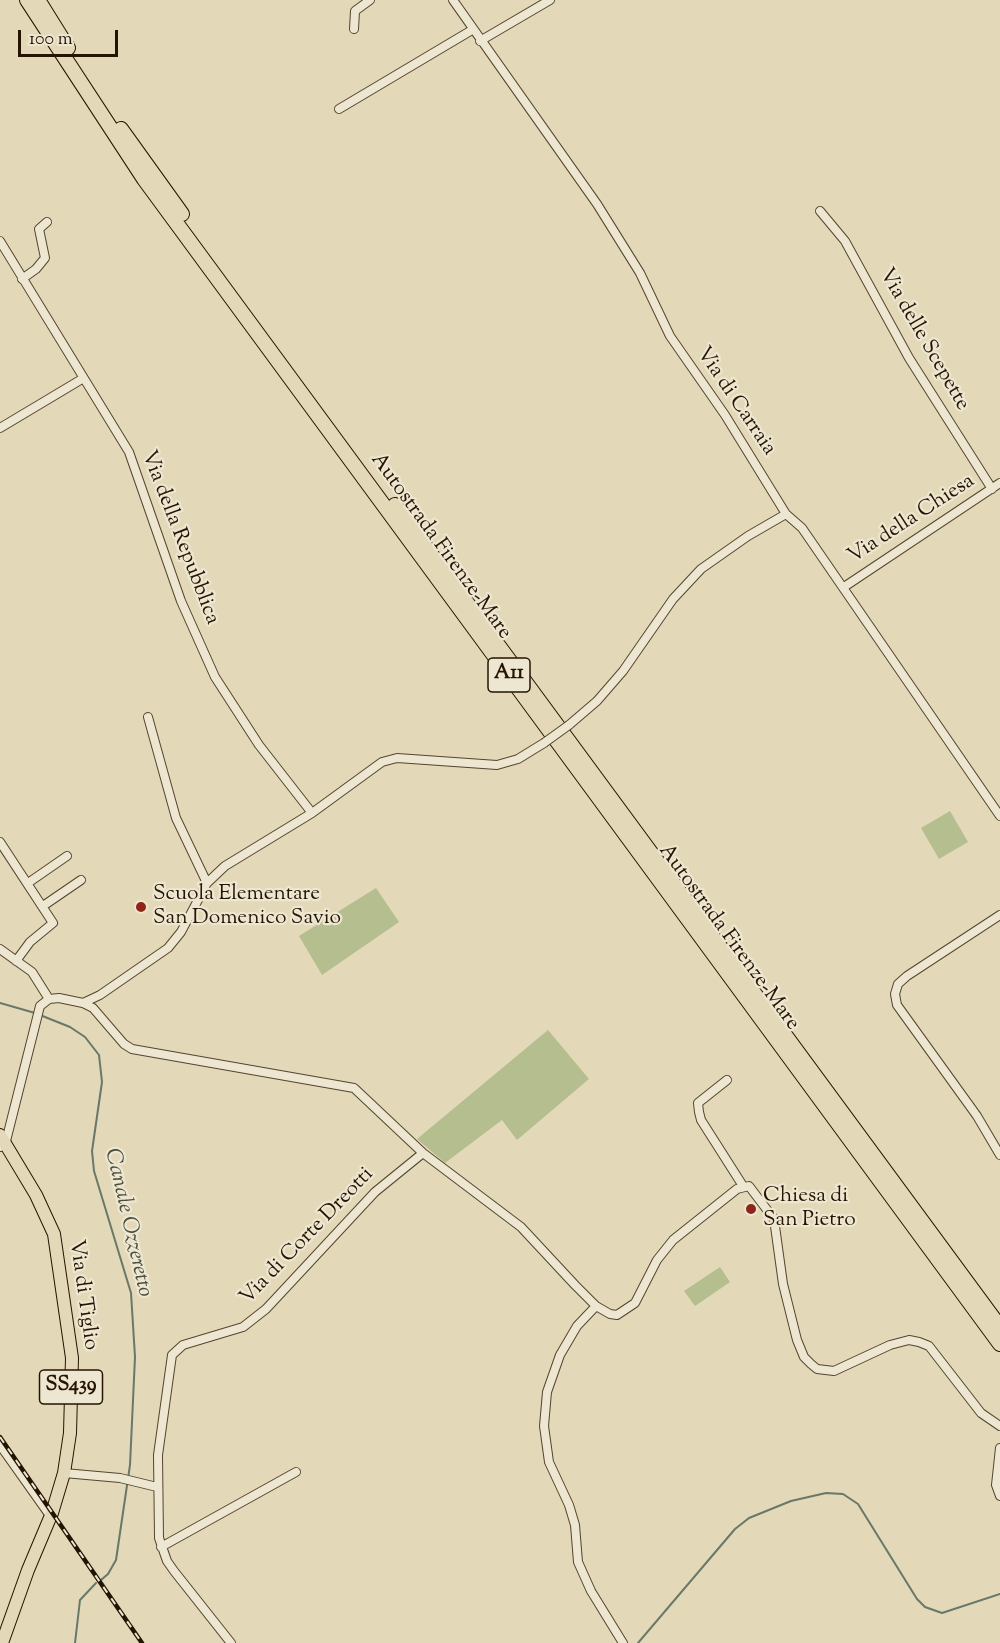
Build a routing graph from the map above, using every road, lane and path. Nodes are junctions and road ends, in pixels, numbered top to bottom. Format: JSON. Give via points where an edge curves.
{"nodes":[{"id":1,"x":27,"y":0,"type":"edge"},
{"id":2,"x":38,"y":0,"type":"edge"},
{"id":3,"x":370,"y":0,"type":"edge"},
{"id":4,"x":453,"y":0,"type":"edge"},
{"id":5,"x":550,"y":0,"type":"edge"},
{"id":6,"x":354,"y":29,"type":"dead end"},
{"id":7,"x":472,"y":30,"type":"junction"},
{"id":8,"x":480,"y":41,"type":"junction"},
{"id":9,"x":339,"y":109,"type":"dead end"},
{"id":10,"x":820,"y":211,"type":"dead end"},
{"id":11,"x":47,"y":222,"type":"dead end"},
{"id":12,"x":0,"y":242,"type":"edge"},
{"id":13,"x":22,"y":279,"type":"junction"},
{"id":14,"x":82,"y":379,"type":"junction"},
{"id":15,"x":0,"y":428,"type":"edge"},
{"id":16,"x":1000,"y":483,"type":"edge"},
{"id":17,"x":992,"y":489,"type":"junction"},
{"id":18,"x":786,"y":514,"type":"junction"},
{"id":19,"x":844,"y":587,"type":"junction"},
{"id":20,"x":148,"y":717,"type":"dead end"},
{"id":21,"x":312,"y":813,"type":"junction"},
{"id":22,"x":1000,"y":816,"type":"edge"},
{"id":23,"x":0,"y":842,"type":"edge"},
{"id":24,"x":67,"y":856,"type":"dead end"},
{"id":25,"x":81,"y":880,"type":"dead end"},
{"id":26,"x":28,"y":883,"type":"junction"},
{"id":27,"x":207,"y":883,"type":"junction"},
{"id":28,"x":43,"y":906,"type":"junction"},
{"id":29,"x":1000,"y":915,"type":"edge"},
{"id":30,"x":0,"y":949,"type":"edge"},
{"id":31,"x":16,"y":961,"type":"junction"},
{"id":32,"x":49,"y":999,"type":"junction"},
{"id":33,"x":83,"y":1002,"type":"junction"},
{"id":34,"x":727,"y":1080,"type":"dead end"},
{"id":35,"x":2,"y":1142,"type":"edge"},
{"id":36,"x":423,"y":1153,"type":"junction"},
{"id":37,"x":1000,"y":1155,"type":"edge"},
{"id":38,"x":743,"y":1186,"type":"junction"},
{"id":39,"x":596,"y":1306,"type":"junction"},
{"id":40,"x":1000,"y":1328,"type":"edge"},
{"id":41,"x":1000,"y":1344,"type":"edge"},
{"id":42,"x":1000,"y":1426,"type":"edge"},
{"id":43,"x":0,"y":1445,"type":"edge"},
{"id":44,"x":1000,"y":1449,"type":"edge"},
{"id":45,"x":296,"y":1472,"type":"dead end"},
{"id":46,"x":64,"y":1473,"type":"junction"},
{"id":47,"x":157,"y":1487,"type":"junction"},
{"id":48,"x":1000,"y":1496,"type":"edge"},
{"id":49,"x":51,"y":1517,"type":"junction"},
{"id":50,"x":161,"y":1547,"type":"junction"},
{"id":51,"x":3,"y":1643,"type":"edge"},
{"id":52,"x":231,"y":1643,"type":"edge"},
{"id":53,"x":623,"y":1643,"type":"edge"}],
"edges":[{"from":1,"to":41,"type":"highway","name":"Autostrada Firenze-Mare","number":"A11","via":[[144,178]]},
{"from":2,"to":40,"type":"highway","name":"Autostrada Firenze-Mare","number":"A11","via":[[169,196]]},
{"from":3,"to":6,"type":"street","via":[[355,11]]},
{"from":4,"to":7,"type":"street","name":"Via di Carraia"},
{"from":5,"to":8,"type":"street"},
{"from":7,"to":8,"type":"street","name":"Via di Carraia"},
{"from":7,"to":9,"type":"street"},
{"from":8,"to":18,"type":"street","name":"Via di Carraia","via":[[597,204],[640,273],[670,336]]},
{"from":10,"to":17,"type":"street","name":"Via delle Scepette","via":[[845,242],[909,358]]},
{"from":11,"to":13,"type":"street","via":[[39,230],[45,258]]},
{"from":12,"to":13,"type":"street","name":"Via della Repubblica"},
{"from":13,"to":14,"type":"street","name":"Via della Repubblica"},
{"from":14,"to":15,"type":"street"},
{"from":14,"to":21,"type":"street","name":"Via della Repubblica","via":[[129,452],[181,601],[215,677],[259,745]]},
{"from":16,"to":17,"type":"street","name":"Via della Chiesa"},
{"from":17,"to":19,"type":"street","name":"Via della Chiesa"},
{"from":18,"to":19,"type":"street","name":"Via di Carraia","via":[[802,528]]},
{"from":18,"to":21,"type":"street","bridge":true,"via":[[701,569],[673,599],[597,701],[544,743],[518,759],[497,765],[397,758],[382,762]]},
{"from":19,"to":22,"type":"street","name":"Via di Carraia"},
{"from":20,"to":27,"type":"street","via":[[176,818]]},
{"from":21,"to":27,"type":"street","via":[[225,866]]},
{"from":23,"to":26,"type":"street"},
{"from":24,"to":26,"type":"street"},
{"from":25,"to":28,"type":"street"},
{"from":26,"to":28,"type":"street"},
{"from":27,"to":33,"type":"street","via":[[168,948],[100,995]]},
{"from":28,"to":31,"type":"street","via":[[52,926],[30,942]]},
{"from":29,"to":37,"type":"street","via":[[907,976],[898,984],[895,994],[897,1005],[977,1116]]},
{"from":30,"to":31,"type":"street"},
{"from":31,"to":32,"type":"street","via":[[36,976]]},
{"from":32,"to":33,"type":"street"},
{"from":32,"to":35,"type":"street","via":[[40,1006]]},
{"from":33,"to":36,"type":"street","via":[[132,1049],[354,1088]]},
{"from":34,"to":38,"type":"street","via":[[698,1102],[699,1112]]},
{"from":35,"to":46,"type":"main road","name":"Via di Tiglio","number":"SS439","via":[[36,1195],[54,1234],[72,1358],[70,1432]]},
{"from":36,"to":39,"type":"street","via":[[521,1227]]},
{"from":36,"to":47,"type":"street","name":"Via di Corte Dreotti","via":[[375,1192],[266,1309],[243,1327],[174,1350]]},
{"from":38,"to":39,"type":"street","via":[[673,1240],[657,1260],[641,1296],[627,1310],[617,1315]]},
{"from":38,"to":42,"type":"street","via":[[753,1188],[774,1219],[796,1340],[811,1364],[834,1371],[890,1345],[909,1340],[919,1342],[929,1346],[981,1413]]},
{"from":39,"to":53,"type":"street","via":[[577,1326],[560,1355],[547,1392],[544,1426],[549,1462],[575,1525],[578,1562],[591,1592]]},
{"from":43,"to":49,"type":"street"},
{"from":44,"to":48,"type":"street","via":[[996,1485]]},
{"from":45,"to":50,"type":"street"},
{"from":46,"to":47,"type":"street","via":[[120,1478]]},
{"from":46,"to":49,"type":"main road","name":"Via di Tiglio","number":"SS439"},
{"from":47,"to":50,"type":"street"},
{"from":49,"to":51,"type":"main road","name":"Via di Tiglio","number":"SS439"},
{"from":50,"to":52,"type":"street","via":[[179,1579]]}]}
